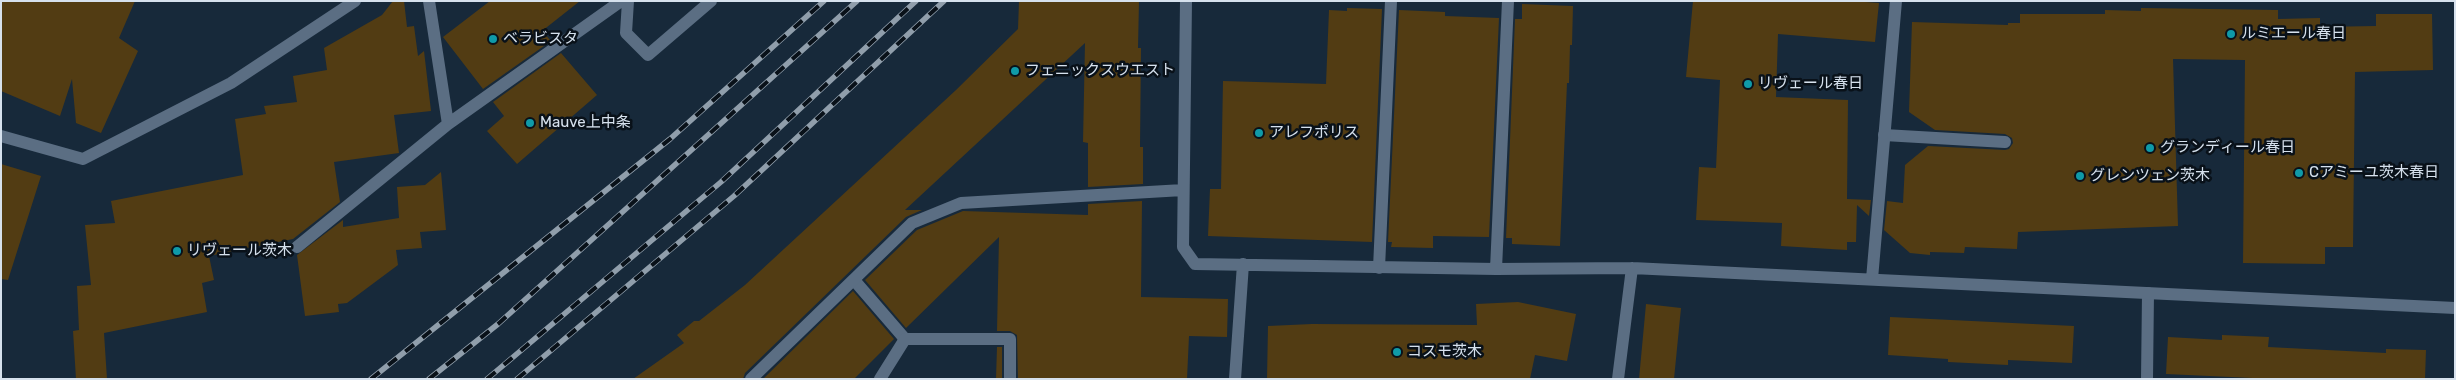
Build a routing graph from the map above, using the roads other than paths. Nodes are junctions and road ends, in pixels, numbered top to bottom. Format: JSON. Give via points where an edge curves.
{"nodes":[{"id":1,"x":355,"y":1,"type":"edge"},
{"id":2,"x":430,"y":1,"type":"edge"},
{"id":3,"x":621,"y":1,"type":"edge"},
{"id":4,"x":628,"y":1,"type":"edge"},
{"id":5,"x":711,"y":1,"type":"edge"},
{"id":6,"x":1186,"y":1,"type":"edge"},
{"id":7,"x":1391,"y":1,"type":"edge"},
{"id":8,"x":1508,"y":1,"type":"edge"},
{"id":9,"x":1896,"y":1,"type":"edge"},
{"id":10,"x":448,"y":124,"type":"junction"},
{"id":11,"x":1,"y":136,"type":"edge"},
{"id":12,"x":1884,"y":136,"type":"junction"},
{"id":13,"x":2005,"y":142,"type":"dead end"},
{"id":14,"x":1183,"y":190,"type":"junction"},
{"id":15,"x":297,"y":247,"type":"dead end"},
{"id":16,"x":1243,"y":264,"type":"junction"},
{"id":17,"x":1379,"y":268,"type":"junction"},
{"id":18,"x":1632,"y":268,"type":"junction"},
{"id":19,"x":1496,"y":269,"type":"junction"},
{"id":20,"x":1872,"y":279,"type":"junction"},
{"id":21,"x":854,"y":280,"type":"junction"},
{"id":22,"x":2148,"y":292,"type":"junction"},
{"id":23,"x":2455,"y":308,"type":"edge"},
{"id":24,"x":905,"y":339,"type":"junction"},
{"id":25,"x":752,"y":379,"type":"edge"},
{"id":26,"x":880,"y":379,"type":"edge"},
{"id":27,"x":1010,"y":379,"type":"edge"},
{"id":28,"x":1235,"y":379,"type":"edge"},
{"id":29,"x":1618,"y":379,"type":"edge"},
{"id":30,"x":2147,"y":379,"type":"edge"}],
"edges":[{"from":1,"to":11,"type":"street","via":[[231,82],[83,159]]},
{"from":2,"to":10,"type":"street"},
{"from":3,"to":10,"type":"street"},
{"from":4,"to":5,"type":"street","via":[[626,33],[648,55]]},
{"from":6,"to":14,"type":"street"},
{"from":7,"to":17,"type":"street"},
{"from":8,"to":19,"type":"street"},
{"from":9,"to":12,"type":"street"},
{"from":10,"to":15,"type":"street"},
{"from":12,"to":13,"type":"street"},
{"from":12,"to":20,"type":"street"},
{"from":14,"to":16,"type":"street","via":[[1183,247],[1195,264]]},
{"from":14,"to":21,"type":"street","via":[[961,203],[912,223]]},
{"from":16,"to":17,"type":"street"},
{"from":16,"to":28,"type":"street"},
{"from":17,"to":19,"type":"street"},
{"from":18,"to":19,"type":"street"},
{"from":18,"to":20,"type":"street"},
{"from":18,"to":29,"type":"street"},
{"from":20,"to":22,"type":"street"},
{"from":21,"to":24,"type":"street"},
{"from":21,"to":25,"type":"street"},
{"from":22,"to":23,"type":"street"},
{"from":22,"to":30,"type":"street"},
{"from":24,"to":26,"type":"street"},
{"from":24,"to":27,"type":"street","via":[[1010,339]]}]}
